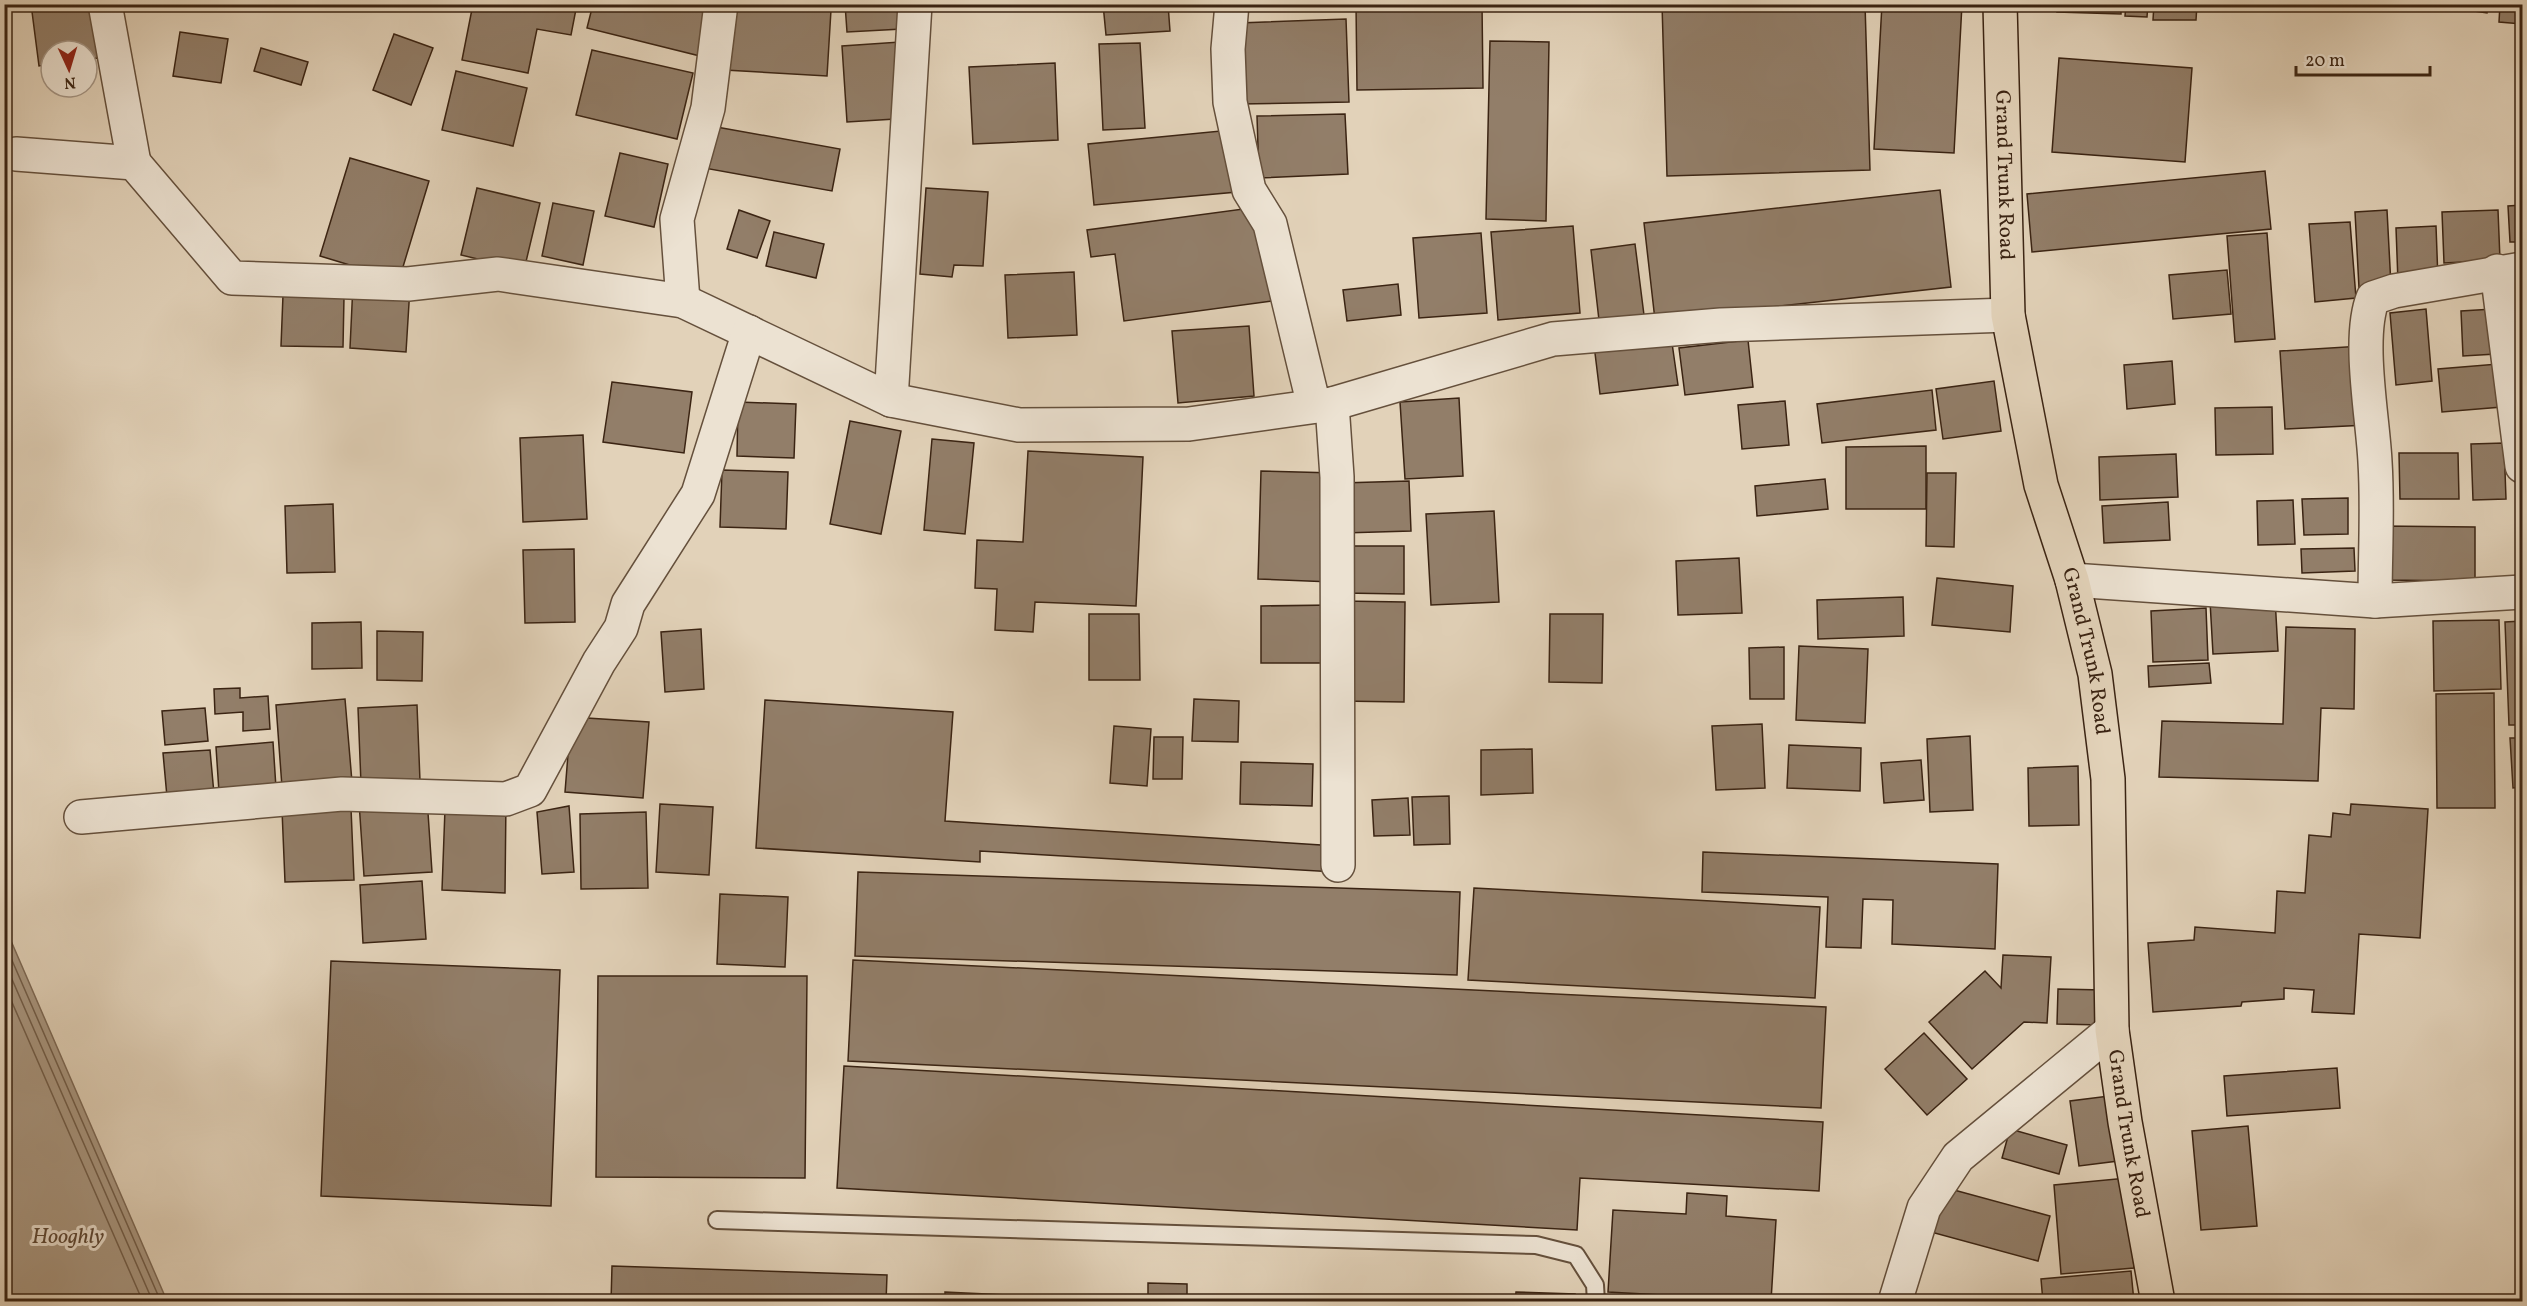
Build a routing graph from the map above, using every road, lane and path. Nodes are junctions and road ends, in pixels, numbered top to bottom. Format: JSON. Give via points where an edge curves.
{"nodes":[{"id":1,"x":105,"y":4,"type":"edge"},
{"id":2,"x":721,"y":4,"type":"edge"},
{"id":3,"x":915,"y":4,"type":"edge"},
{"id":4,"x":1232,"y":4,"type":"edge"},
{"id":5,"x":2000,"y":4,"type":"edge"},
{"id":6,"x":16,"y":154,"type":"dead end"},
{"id":7,"x":134,"y":163,"type":"junction"},
{"id":8,"x":2510,"y":270,"type":"edge"},
{"id":9,"x":683,"y":301,"type":"junction"},
{"id":10,"x":2008,"y":315,"type":"junction"},
{"id":11,"x":749,"y":332,"type":"junction"},
{"id":12,"x":891,"y":400,"type":"junction"},
{"id":13,"x":1323,"y":405,"type":"junction"},
{"id":14,"x":2523,"y":466,"type":"edge"},
{"id":15,"x":2072,"y":580,"type":"junction"},
{"id":16,"x":2523,"y":592,"type":"edge"},
{"id":17,"x":2375,"y":601,"type":"junction"},
{"id":18,"x":81,"y":818,"type":"dead end"},
{"id":19,"x":1338,"y":865,"type":"dead end"},
{"id":20,"x":2112,"y":1030,"type":"junction"},
{"id":21,"x":717,"y":1220,"type":"dead end"},
{"id":22,"x":1596,"y":1302,"type":"edge"},
{"id":23,"x":1895,"y":1302,"type":"edge"},
{"id":24,"x":2158,"y":1302,"type":"edge"}],
"edges":[{"from":1,"to":7,"type":"street"},
{"from":2,"to":9,"type":"street","via":[[708,108],[677,219]]},
{"from":3,"to":12,"type":"street"},
{"from":4,"to":13,"type":"street","via":[[1228,49],[1230,102],[1249,190],[1270,224]]},
{"from":5,"to":10,"type":"main road","name":"Grand Trunk Road"},
{"from":6,"to":7,"type":"street"},
{"from":7,"to":9,"type":"street","via":[[232,278],[408,284],[498,274]]},
{"from":8,"to":14,"type":"street"},
{"from":8,"to":17,"type":"street","via":[[2373,298],[2367,313],[2376,465]]},
{"from":9,"to":11,"type":"street"},
{"from":10,"to":13,"type":"street","via":[[1721,325],[1553,339]]},
{"from":10,"to":15,"type":"main road","name":"Grand Trunk Road","via":[[2041,485]]},
{"from":11,"to":12,"type":"street"},
{"from":11,"to":18,"type":"street","via":[[698,495],[628,604],[621,628],[530,790],[506,799],[342,794]]},
{"from":12,"to":13,"type":"street","via":[[1019,426],[1189,424]]},
{"from":13,"to":19,"type":"street","via":[[1337,477]]},
{"from":15,"to":17,"type":"street"},
{"from":15,"to":20,"type":"main road","name":"Grand Trunk Road","via":[[2095,674],[2108,779]]},
{"from":16,"to":17,"type":"street"},
{"from":20,"to":23,"type":"street","via":[[1958,1157],[1924,1208]]},
{"from":20,"to":24,"type":"main road","name":"Grand Trunk Road"},
{"from":21,"to":22,"type":"lane","via":[[1536,1245],[1576,1255],[1594,1285]]}]}
